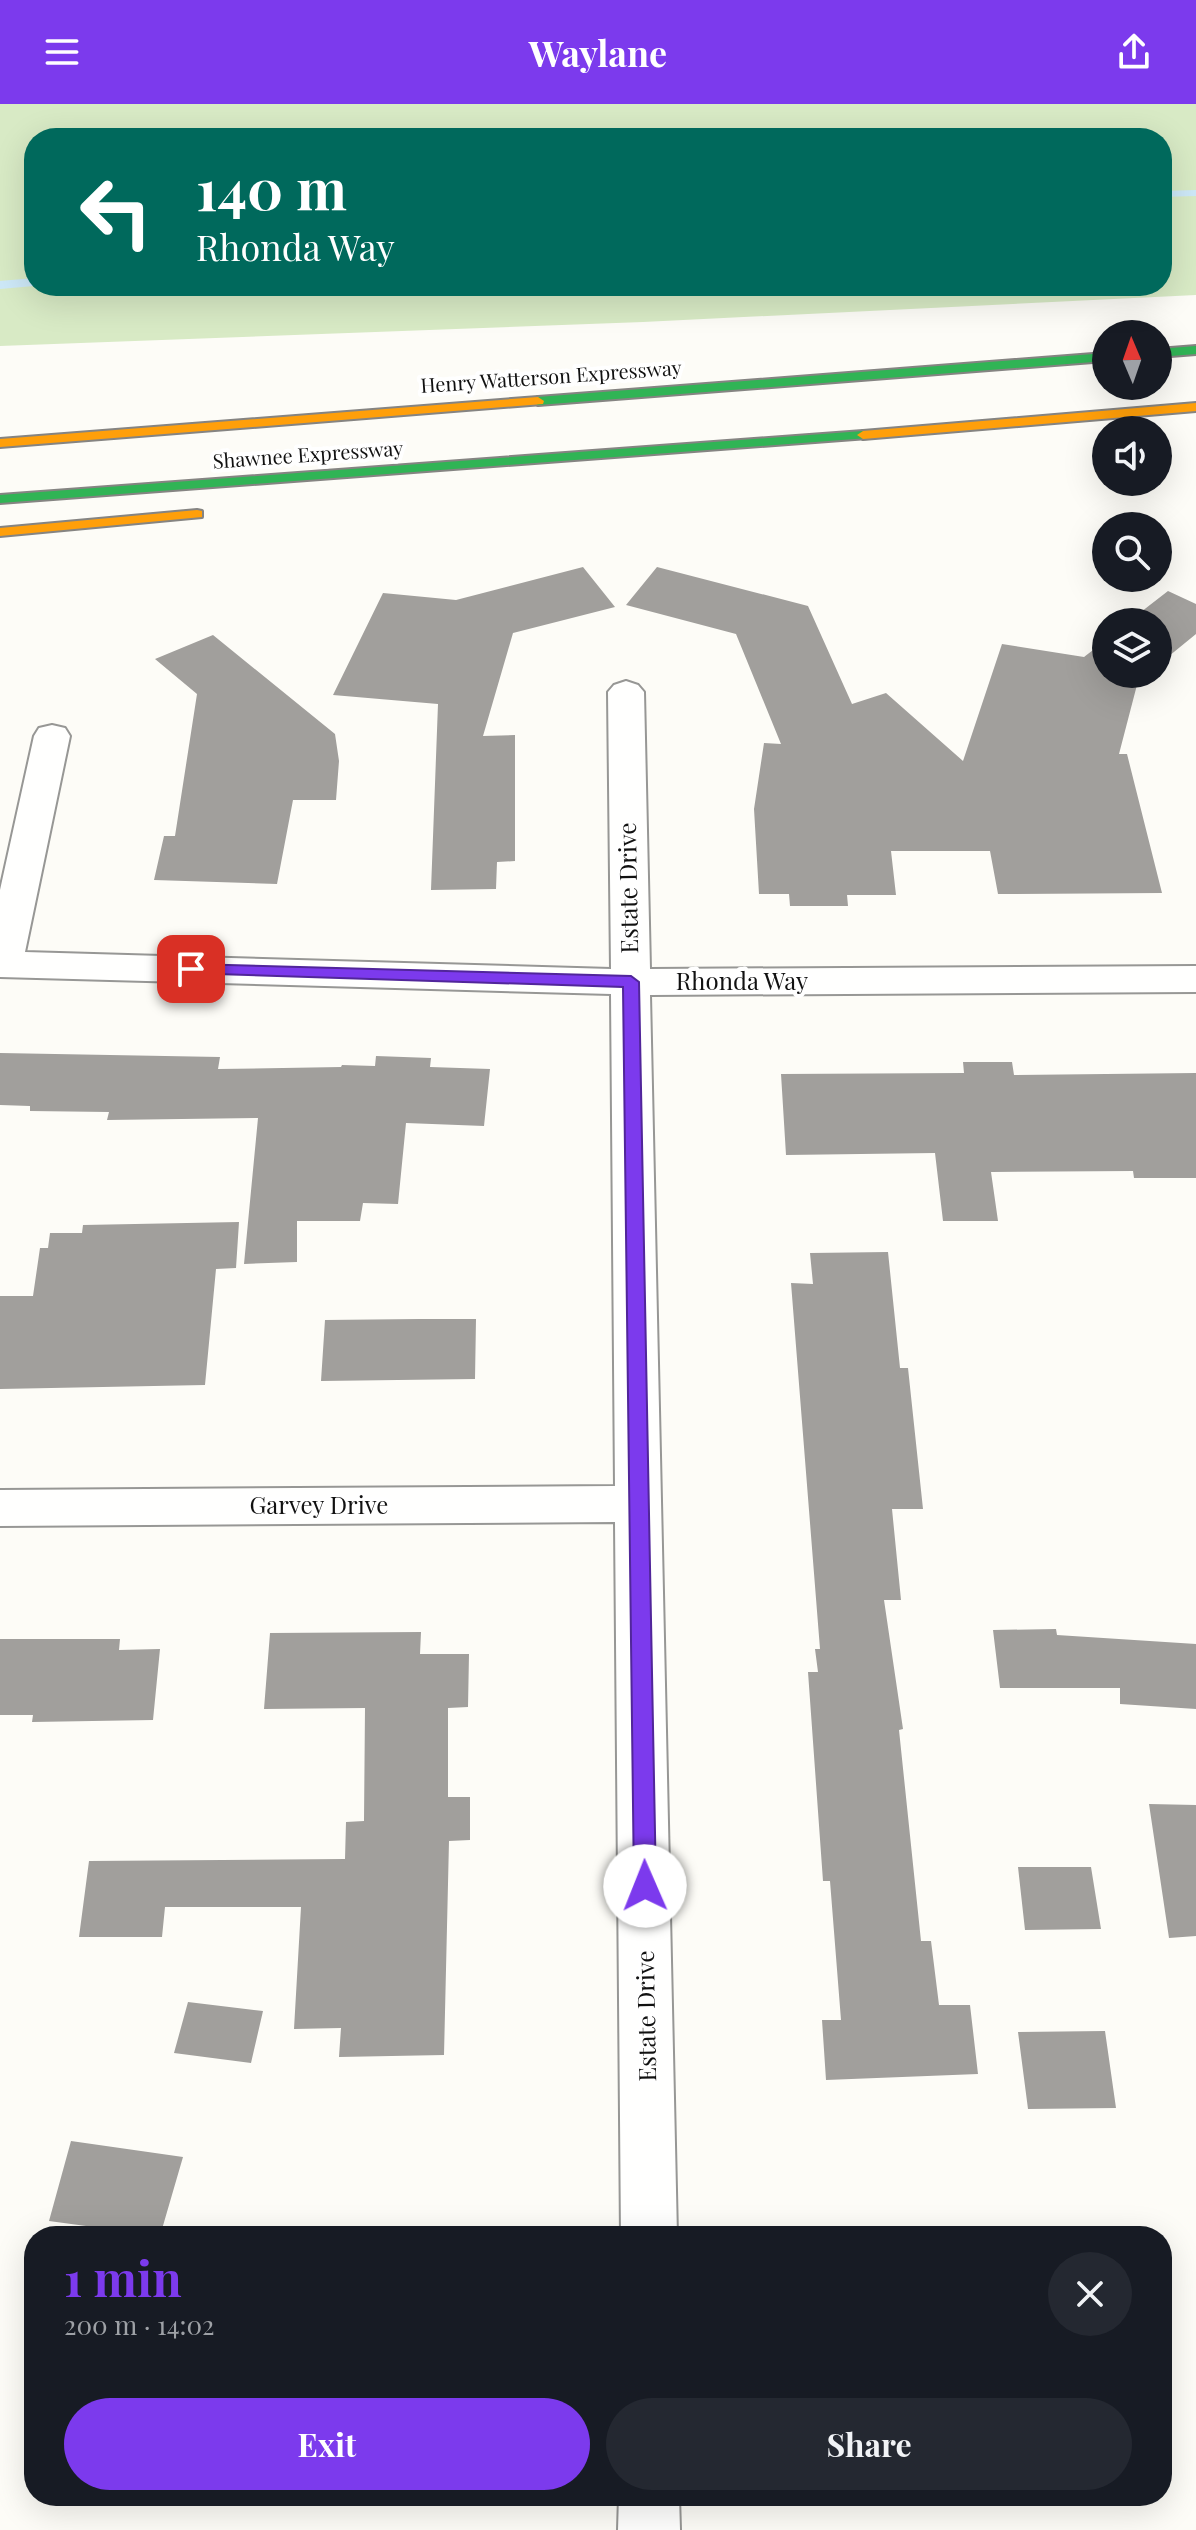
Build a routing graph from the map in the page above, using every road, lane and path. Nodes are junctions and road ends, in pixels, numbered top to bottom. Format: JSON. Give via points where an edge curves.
{"nodes":[{"id":1,"x":1196,"y":350,"type":"edge"},
{"id":2,"x":1172,"y":352,"type":"edge"},
{"id":3,"x":1092,"y":358,"type":"edge"},
{"id":4,"x":232,"y":406,"type":"dead end"},
{"id":5,"x":452,"y":407,"type":"junction"},
{"id":6,"x":1196,"y":407,"type":"edge"},
{"id":7,"x":0,"y":443,"type":"edge"},
{"id":8,"x":619,"y":454,"type":"junction"},
{"id":9,"x":404,"y":488,"type":"dead end"},
{"id":10,"x":0,"y":499,"type":"edge"},
{"id":11,"x":223,"y":511,"type":"dead end"},
{"id":12,"x":0,"y":532,"type":"edge"},
{"id":13,"x":626,"y":692,"type":"dead end"},
{"id":14,"x":52,"y":736,"type":"dead end"},
{"id":15,"x":1,"y":964,"type":"edge"},
{"id":16,"x":1196,"y":979,"type":"edge"},
{"id":17,"x":631,"y":982,"type":"junction"},
{"id":18,"x":639,"y":1504,"type":"junction"},
{"id":19,"x":0,"y":1508,"type":"edge"},
{"id":20,"x":649,"y":2226,"type":"edge"},
{"id":21,"x":649,"y":2506,"type":"edge"},
{"id":22,"x":649,"y":2530,"type":"edge"}],
"edges":[{"from":1,"to":2,"type":"highway"},
{"from":3,"to":5,"type":"highway","name":"Henry Watterson Expressway"},
{"from":4,"to":5,"type":"highway"},
{"from":5,"to":7,"type":"highway","name":"Henry Watterson Expressway"},
{"from":6,"to":8,"type":"highway"},
{"from":8,"to":9,"type":"highway"},
{"from":8,"to":10,"type":"highway","name":"Shawnee Expressway"},
{"from":11,"to":12,"type":"highway"},
{"from":13,"to":17,"type":"street","name":"Estate Drive"},
{"from":14,"to":15,"type":"street"},
{"from":15,"to":17,"type":"street","name":"Rhonda Way"},
{"from":16,"to":17,"type":"street","name":"Rhonda Way"},
{"from":17,"to":18,"type":"street","name":"Estate Drive"},
{"from":18,"to":19,"type":"street","name":"Garvey Drive"},
{"from":18,"to":20,"type":"street","name":"Estate Drive"},
{"from":21,"to":22,"type":"street"}]}
